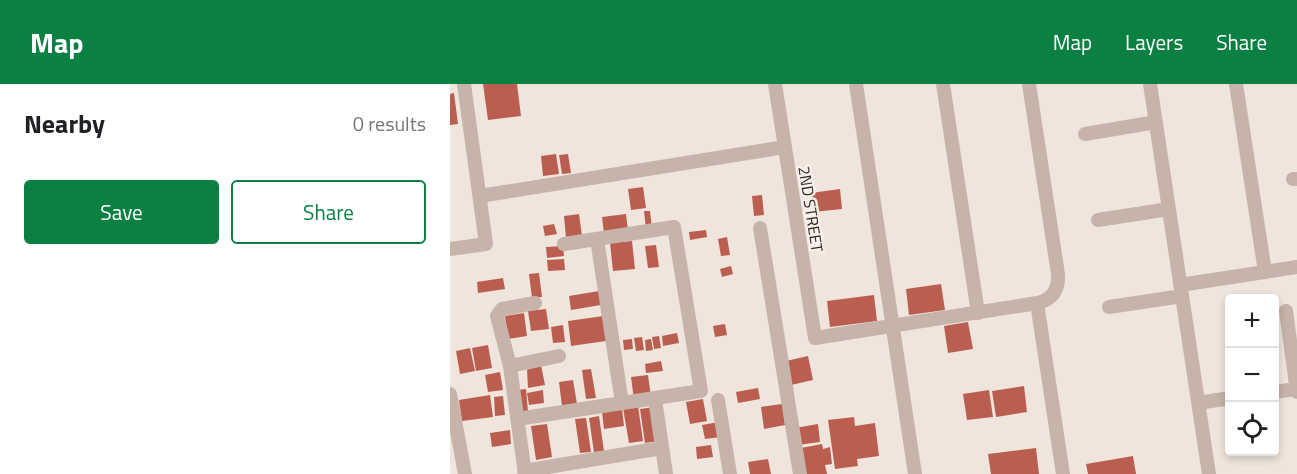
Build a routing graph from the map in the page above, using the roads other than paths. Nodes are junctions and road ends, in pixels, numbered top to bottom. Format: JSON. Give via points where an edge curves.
{"nodes":[{"id":1,"x":464,"y":84,"type":"edge"},
{"id":2,"x":775,"y":84,"type":"edge"},
{"id":3,"x":856,"y":84,"type":"edge"},
{"id":4,"x":943,"y":84,"type":"edge"},
{"id":5,"x":1029,"y":84,"type":"edge"},
{"id":6,"x":1150,"y":84,"type":"edge"},
{"id":7,"x":1236,"y":84,"type":"edge"},
{"id":8,"x":1156,"y":122,"type":"junction"},
{"id":9,"x":1085,"y":134,"type":"dead end"},
{"id":10,"x":784,"y":147,"type":"junction"},
{"id":11,"x":480,"y":195,"type":"junction"},
{"id":12,"x":1169,"y":209,"type":"junction"},
{"id":13,"x":1098,"y":220,"type":"dead end"},
{"id":14,"x":760,"y":228,"type":"dead end"},
{"id":15,"x":597,"y":239,"type":"junction"},
{"id":16,"x":564,"y":244,"type":"dead end"},
{"id":17,"x":450,"y":249,"type":"edge"},
{"id":18,"x":1297,"y":267,"type":"edge"},
{"id":19,"x":1265,"y":272,"type":"junction"},
{"id":20,"x":1181,"y":291,"type":"junction"},
{"id":21,"x":535,"y":303,"type":"dead end"},
{"id":22,"x":1037,"y":303,"type":"junction"},
{"id":23,"x":1109,"y":307,"type":"dead end"},
{"id":24,"x":1286,"y":311,"type":"dead end"},
{"id":25,"x":978,"y":312,"type":"junction"},
{"id":26,"x":893,"y":326,"type":"junction"},
{"id":27,"x":559,"y":356,"type":"dead end"},
{"id":28,"x":510,"y":366,"type":"junction"},
{"id":29,"x":1297,"y":390,"type":"edge"},
{"id":30,"x":1279,"y":392,"type":"edge"},
{"id":31,"x":450,"y":394,"type":"edge"},
{"id":32,"x":655,"y":399,"type":"junction"},
{"id":33,"x":1225,"y":399,"type":"edge"},
{"id":34,"x":718,"y":400,"type":"dead end"},
{"id":35,"x":622,"y":403,"type":"junction"},
{"id":36,"x":1198,"y":403,"type":"junction"},
{"id":37,"x":517,"y":419,"type":"junction"},
{"id":38,"x":662,"y":448,"type":"junction"},
{"id":39,"x":524,"y":472,"type":"edge"},
{"id":40,"x":465,"y":474,"type":"edge"},
{"id":41,"x":666,"y":474,"type":"edge"},
{"id":42,"x":730,"y":474,"type":"edge"},
{"id":43,"x":800,"y":474,"type":"edge"},
{"id":44,"x":915,"y":474,"type":"edge"},
{"id":45,"x":1063,"y":474,"type":"edge"},
{"id":46,"x":1209,"y":474,"type":"edge"}],
"edges":[{"from":1,"to":11,"type":"street"},
{"from":2,"to":10,"type":"street","name":"2ND STREET"},
{"from":3,"to":26,"type":"street"},
{"from":4,"to":25,"type":"street"},
{"from":5,"to":22,"type":"street","via":[[1058,280],[1055,293]]},
{"from":6,"to":8,"type":"street"},
{"from":7,"to":19,"type":"street"},
{"from":8,"to":9,"type":"street"},
{"from":8,"to":12,"type":"street"},
{"from":10,"to":11,"type":"street"},
{"from":10,"to":26,"type":"street","name":"2ND STREET","via":[[815,338]]},
{"from":11,"to":17,"type":"street","via":[[486,244]]},
{"from":12,"to":13,"type":"street"},
{"from":12,"to":20,"type":"street"},
{"from":14,"to":43,"type":"street"},
{"from":15,"to":16,"type":"street"},
{"from":15,"to":32,"type":"street","via":[[674,228],[701,389],[698,393]]},
{"from":15,"to":35,"type":"street"},
{"from":18,"to":19,"type":"street"},
{"from":19,"to":20,"type":"street"},
{"from":20,"to":23,"type":"street"},
{"from":20,"to":36,"type":"street"},
{"from":21,"to":28,"type":"street","via":[[498,312]]},
{"from":22,"to":25,"type":"street"},
{"from":22,"to":45,"type":"street"},
{"from":24,"to":29,"type":"street"},
{"from":25,"to":26,"type":"street"},
{"from":26,"to":44,"type":"street"},
{"from":27,"to":28,"type":"street"},
{"from":28,"to":37,"type":"street"},
{"from":29,"to":30,"type":"street"},
{"from":31,"to":40,"type":"street"},
{"from":32,"to":35,"type":"street"},
{"from":32,"to":38,"type":"street"},
{"from":33,"to":36,"type":"street"},
{"from":34,"to":42,"type":"street"},
{"from":35,"to":37,"type":"street"},
{"from":36,"to":46,"type":"street"},
{"from":37,"to":39,"type":"street"},
{"from":38,"to":39,"type":"street"},
{"from":38,"to":41,"type":"street"}]}
